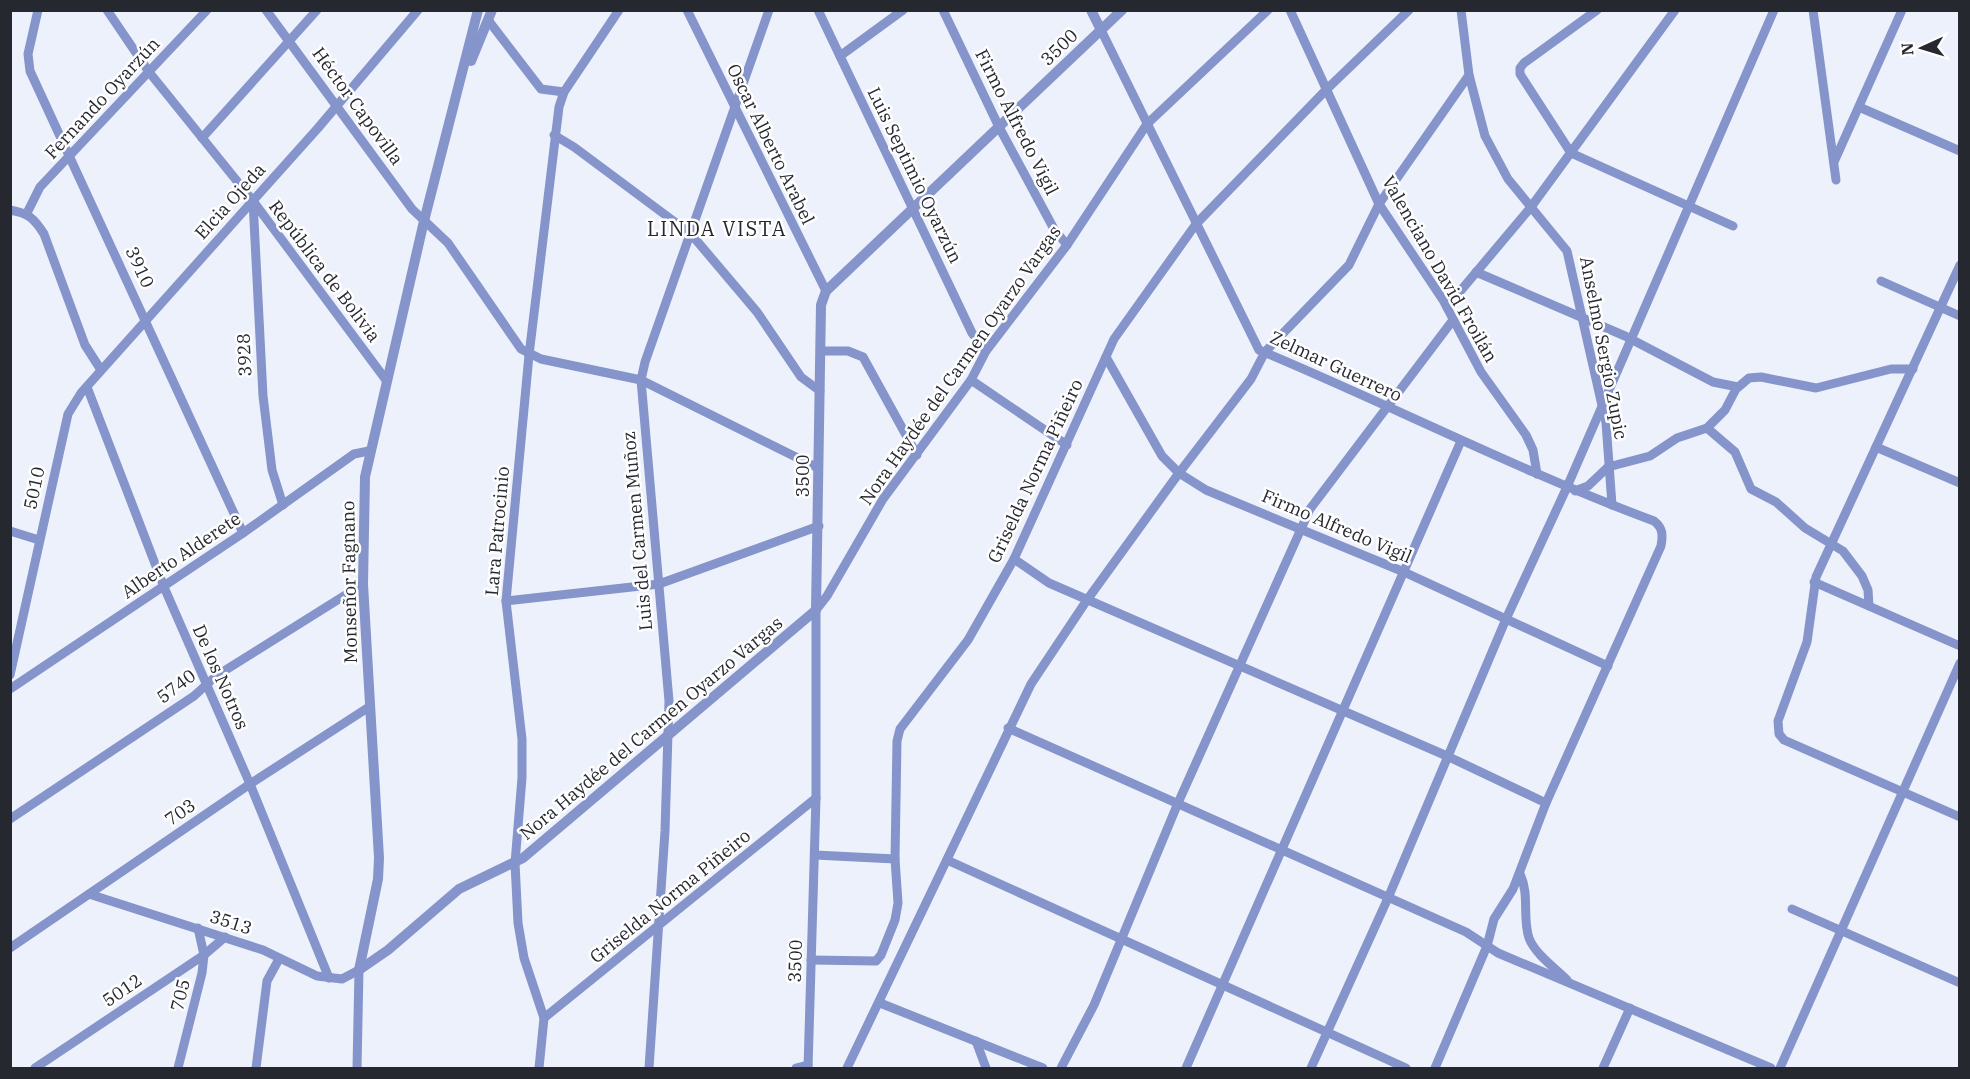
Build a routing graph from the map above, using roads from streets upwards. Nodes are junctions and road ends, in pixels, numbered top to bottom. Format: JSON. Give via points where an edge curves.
{"nodes":[{"id":1,"x":38,"y":10,"type":"edge"},
{"id":2,"x":106,"y":10,"type":"edge"},
{"id":3,"x":207,"y":10,"type":"edge"},
{"id":4,"x":266,"y":10,"type":"edge"},
{"id":5,"x":317,"y":10,"type":"edge"},
{"id":6,"x":418,"y":10,"type":"edge"},
{"id":7,"x":478,"y":10,"type":"edge"},
{"id":8,"x":619,"y":10,"type":"edge"},
{"id":9,"x":687,"y":10,"type":"edge"},
{"id":10,"x":769,"y":10,"type":"edge"},
{"id":11,"x":818,"y":10,"type":"edge"},
{"id":12,"x":903,"y":10,"type":"edge"},
{"id":13,"x":943,"y":10,"type":"edge"},
{"id":14,"x":1091,"y":10,"type":"edge"},
{"id":15,"x":1122,"y":10,"type":"edge"},
{"id":16,"x":1268,"y":10,"type":"edge"},
{"id":17,"x":1290,"y":10,"type":"edge"},
{"id":18,"x":1409,"y":10,"type":"edge"},
{"id":19,"x":1461,"y":10,"type":"edge"},
{"id":20,"x":1597,"y":10,"type":"edge"},
{"id":21,"x":1675,"y":10,"type":"edge"},
{"id":22,"x":1774,"y":10,"type":"edge"},
{"id":23,"x":1814,"y":10,"type":"edge"},
{"id":24,"x":1902,"y":10,"type":"edge"},
{"id":25,"x":490,"y":15,"type":"edge"},
{"id":26,"x":1101,"y":30,"type":"junction"},
{"id":27,"x":290,"y":41,"type":"junction"},
{"id":28,"x":840,"y":56,"type":"junction"},
{"id":29,"x":149,"y":72,"type":"junction"},
{"id":30,"x":1470,"y":75,"type":"junction"},
{"id":31,"x":1326,"y":88,"type":"junction"},
{"id":32,"x":564,"y":92,"type":"junction"},
{"id":33,"x":454,"y":103,"type":"junction"},
{"id":34,"x":337,"y":106,"type":"junction"},
{"id":35,"x":1859,"y":107,"type":"junction"},
{"id":36,"x":736,"y":110,"type":"junction"},
{"id":37,"x":1147,"y":124,"type":"junction"},
{"id":38,"x":999,"y":127,"type":"junction"},
{"id":39,"x":554,"y":135,"type":"junction"},
{"id":40,"x":202,"y":138,"type":"junction"},
{"id":41,"x":1959,"y":151,"type":"edge"},
{"id":42,"x":1570,"y":153,"type":"junction"},
{"id":43,"x":71,"y":155,"type":"junction"},
{"id":44,"x":1834,"y":164,"type":"junction"},
{"id":45,"x":1836,"y":180,"type":"dead end"},
{"id":46,"x":252,"y":201,"type":"junction"},
{"id":47,"x":1379,"y":204,"type":"junction"},
{"id":48,"x":1688,"y":206,"type":"junction"},
{"id":49,"x":1531,"y":207,"type":"junction"},
{"id":50,"x":913,"y":208,"type":"junction"},
{"id":51,"x":10,"y":210,"type":"edge"},
{"id":52,"x":27,"y":213,"type":"junction"},
{"id":53,"x":424,"y":220,"type":"junction"},
{"id":54,"x":1196,"y":224,"type":"junction"},
{"id":55,"x":1733,"y":226,"type":"dead end"},
{"id":56,"x":690,"y":234,"type":"junction"},
{"id":57,"x":1067,"y":245,"type":"junction"},
{"id":58,"x":1959,"y":265,"type":"edge"},
{"id":59,"x":1476,"y":272,"type":"junction"},
{"id":60,"x":1881,"y":281,"type":"dead end"},
{"id":61,"x":826,"y":291,"type":"junction"},
{"id":62,"x":1447,"y":307,"type":"junction"},
{"id":63,"x":1941,"y":308,"type":"junction"},
{"id":64,"x":1959,"y":316,"type":"edge"},
{"id":65,"x":1584,"y":319,"type":"junction"},
{"id":66,"x":146,"y":320,"type":"junction"},
{"id":67,"x":1453,"y":320,"type":"junction"},
{"id":68,"x":1630,"y":339,"type":"junction"},
{"id":69,"x":821,"y":351,"type":"junction"},
{"id":70,"x":987,"y":351,"type":"junction"},
{"id":71,"x":1265,"y":352,"type":"junction"},
{"id":72,"x":529,"y":355,"type":"junction"},
{"id":73,"x":1106,"y":357,"type":"junction"},
{"id":74,"x":1913,"y":369,"type":"junction"},
{"id":75,"x":101,"y":370,"type":"junction"},
{"id":76,"x":641,"y":380,"type":"junction"},
{"id":77,"x":971,"y":380,"type":"junction"},
{"id":78,"x":386,"y":381,"type":"junction"},
{"id":79,"x":87,"y":387,"type":"junction"},
{"id":80,"x":1738,"y":387,"type":"junction"},
{"id":81,"x":820,"y":391,"type":"junction"},
{"id":82,"x":1602,"y":405,"type":"junction"},
{"id":83,"x":1386,"y":408,"type":"junction"},
{"id":84,"x":68,"y":414,"type":"joint"},
{"id":85,"x":1707,"y":428,"type":"junction"},
{"id":86,"x":1461,"y":441,"type":"junction"},
{"id":87,"x":1067,"y":445,"type":"junction"},
{"id":88,"x":1876,"y":447,"type":"junction"},
{"id":89,"x":369,"y":451,"type":"junction"},
{"id":90,"x":917,"y":455,"type":"junction"},
{"id":91,"x":1608,"y":467,"type":"junction"},
{"id":92,"x":818,"y":468,"type":"junction"},
{"id":93,"x":1179,"y":473,"type":"junction"},
{"id":94,"x":1537,"y":474,"type":"junction"},
{"id":95,"x":1959,"y":483,"type":"edge"},
{"id":96,"x":1571,"y":489,"type":"junction"},
{"id":97,"x":283,"y":505,"type":"junction"},
{"id":98,"x":1612,"y":505,"type":"junction"},
{"id":99,"x":819,"y":526,"type":"junction"},
{"id":100,"x":1301,"y":528,"type":"junction"},
{"id":101,"x":10,"y":531,"type":"edge"},
{"id":102,"x":243,"y":533,"type":"junction"},
{"id":103,"x":39,"y":540,"type":"junction"},
{"id":104,"x":1831,"y":544,"type":"junction"},
{"id":105,"x":1014,"y":559,"type":"junction"},
{"id":106,"x":1404,"y":572,"type":"junction"},
{"id":107,"x":1814,"y":582,"type":"junction"},
{"id":108,"x":363,"y":584,"type":"junction"},
{"id":109,"x":659,"y":584,"type":"junction"},
{"id":110,"x":164,"y":587,"type":"junction"},
{"id":111,"x":1087,"y":600,"type":"junction"},
{"id":112,"x":506,"y":601,"type":"junction"},
{"id":113,"x":1869,"y":606,"type":"junction"},
{"id":114,"x":816,"y":610,"type":"junction"},
{"id":115,"x":1506,"y":619,"type":"junction"},
{"id":116,"x":1959,"y":646,"type":"edge"},
{"id":117,"x":1959,"y":663,"type":"edge"},
{"id":118,"x":1238,"y":666,"type":"junction"},
{"id":119,"x":1608,"y":666,"type":"junction"},
{"id":120,"x":10,"y":675,"type":"edge"},
{"id":121,"x":206,"y":685,"type":"junction"},
{"id":122,"x":10,"y":689,"type":"edge"},
{"id":123,"x":369,"y":707,"type":"junction"},
{"id":124,"x":1343,"y":711,"type":"junction"},
{"id":125,"x":1008,"y":728,"type":"junction"},
{"id":126,"x":669,"y":737,"type":"junction"},
{"id":127,"x":1447,"y":756,"type":"junction"},
{"id":128,"x":250,"y":784,"type":"junction"},
{"id":129,"x":1902,"y":792,"type":"junction"},
{"id":130,"x":816,"y":798,"type":"junction"},
{"id":131,"x":1178,"y":802,"type":"junction"},
{"id":132,"x":1546,"y":803,"type":"junction"},
{"id":133,"x":1959,"y":818,"type":"edge"},
{"id":134,"x":10,"y":819,"type":"edge"},
{"id":135,"x":1283,"y":849,"type":"junction"},
{"id":136,"x":815,"y":855,"type":"junction"},
{"id":137,"x":895,"y":859,"type":"junction"},
{"id":138,"x":947,"y":860,"type":"junction"},
{"id":139,"x":515,"y":863,"type":"junction"},
{"id":140,"x":1520,"y":874,"type":"junction"},
{"id":141,"x":89,"y":894,"type":"junction"},
{"id":142,"x":1388,"y":898,"type":"junction"},
{"id":143,"x":1792,"y":909,"type":"dead end"},
{"id":144,"x":896,"y":915,"type":"junction"},
{"id":145,"x":915,"y":924,"type":"junction"},
{"id":146,"x":198,"y":928,"type":"junction"},
{"id":147,"x":657,"y":929,"type":"junction"},
{"id":148,"x":1841,"y":931,"type":"junction"},
{"id":149,"x":225,"y":937,"type":"junction"},
{"id":150,"x":1120,"y":940,"type":"junction"},
{"id":151,"x":1487,"y":946,"type":"junction"},
{"id":152,"x":10,"y":948,"type":"edge"},
{"id":153,"x":204,"y":955,"type":"junction"},
{"id":154,"x":279,"y":959,"type":"junction"},
{"id":155,"x":811,"y":960,"type":"junction"},
{"id":156,"x":359,"y":970,"type":"junction"},
{"id":157,"x":329,"y":978,"type":"junction"},
{"id":158,"x":1959,"y":983,"type":"edge"},
{"id":159,"x":1570,"y":984,"type":"junction"},
{"id":160,"x":1223,"y":986,"type":"junction"},
{"id":161,"x":880,"y":1003,"type":"junction"},
{"id":162,"x":1630,"y":1008,"type":"junction"},
{"id":163,"x":544,"y":1018,"type":"junction"},
{"id":164,"x":1327,"y":1032,"type":"junction"},
{"id":165,"x":976,"y":1041,"type":"junction"},
{"id":166,"x":808,"y":1067,"type":"edge"},
{"id":167,"x":35,"y":1068,"type":"edge"},
{"id":168,"x":178,"y":1068,"type":"edge"},
{"id":169,"x":256,"y":1068,"type":"edge"},
{"id":170,"x":357,"y":1068,"type":"edge"},
{"id":171,"x":539,"y":1068,"type":"edge"},
{"id":172,"x":649,"y":1068,"type":"edge"},
{"id":173,"x":796,"y":1068,"type":"edge"},
{"id":174,"x":847,"y":1068,"type":"edge"},
{"id":175,"x":986,"y":1068,"type":"edge"},
{"id":176,"x":1043,"y":1068,"type":"edge"},
{"id":177,"x":1061,"y":1068,"type":"edge"},
{"id":178,"x":1186,"y":1068,"type":"edge"},
{"id":179,"x":1311,"y":1068,"type":"edge"},
{"id":180,"x":1406,"y":1068,"type":"edge"},
{"id":181,"x":1435,"y":1068,"type":"edge"},
{"id":182,"x":1603,"y":1068,"type":"edge"},
{"id":183,"x":1771,"y":1068,"type":"edge"},
{"id":184,"x":1780,"y":1068,"type":"edge"}],
"edges":[{"from":1,"to":43,"type":"street","name":"3910","via":[[28,62]]},
{"from":2,"to":29,"type":"street","name":"República de Bolivia"},
{"from":3,"to":29,"type":"street","name":"Fernando Oyarzún"},
{"from":4,"to":27,"type":"street","name":"Héctor Capovilla"},
{"from":5,"to":27,"type":"street"},
{"from":6,"to":34,"type":"street","name":"Elcia Ojeda"},
{"from":7,"to":33,"type":"street","name":"Monseñor Fagnano"},
{"from":8,"to":32,"type":"street","name":"Lara Patrocinio"},
{"from":9,"to":36,"type":"street","name":"Oscar Alberto Arabel"},
{"from":10,"to":36,"type":"street","name":"Luis del Carmen Muñoz"},
{"from":11,"to":28,"type":"street","name":"Luis Septimio Oyarzún"},
{"from":12,"to":28,"type":"street"},
{"from":13,"to":38,"type":"street","name":"Firmo Alfredo Vigil"},
{"from":14,"to":26,"type":"street","name":"Zelmar Guerrero"},
{"from":15,"to":26,"type":"street","name":"3500"},
{"from":16,"to":37,"type":"street","name":"Nora Haydée del Carmen Oyarzo Vargas"},
{"from":17,"to":31,"type":"street","name":"Valenciano David Froilán"},
{"from":18,"to":31,"type":"street","name":"Griselda Norma Piñeiro"},
{"from":19,"to":30,"type":"street","name":"Anselmo Sergio Zupic"},
{"from":20,"to":42,"type":"street","via":[[1520,68],[1520,74]]},
{"from":21,"to":42,"type":"street"},
{"from":22,"to":48,"type":"street"},
{"from":23,"to":44,"type":"street"},
{"from":24,"to":35,"type":"street"},
{"from":25,"to":32,"type":"street","via":[[541,89]]},
{"from":25,"to":33,"type":"street","name":"Monseñor Fagnano"},
{"from":26,"to":37,"type":"street","name":"Zelmar Guerrero"},
{"from":26,"to":38,"type":"street","name":"3500"},
{"from":27,"to":34,"type":"street","name":"Héctor Capovilla"},
{"from":27,"to":40,"type":"street"},
{"from":28,"to":50,"type":"street","name":"Luis Septimio Oyarzún"},
{"from":29,"to":40,"type":"street","name":"República de Bolivia"},
{"from":29,"to":43,"type":"street","name":"Fernando Oyarzún"},
{"from":30,"to":47,"type":"street"},
{"from":30,"to":49,"type":"street","name":"Anselmo Sergio Zupic","via":[[1485,136],[1508,179]]},
{"from":31,"to":47,"type":"street","name":"Valenciano David Froilán"},
{"from":31,"to":54,"type":"street","name":"Griselda Norma Piñeiro"},
{"from":32,"to":39,"type":"street","name":"Lara Patrocinio"},
{"from":33,"to":53,"type":"street","name":"Monseñor Fagnano"},
{"from":34,"to":46,"type":"street","name":"Elcia Ojeda"},
{"from":34,"to":53,"type":"street","name":"Héctor Capovilla"},
{"from":35,"to":41,"type":"street"},
{"from":35,"to":44,"type":"street"},
{"from":36,"to":56,"type":"street","name":"Luis del Carmen Muñoz"},
{"from":36,"to":61,"type":"street","name":"Oscar Alberto Arabel"},
{"from":37,"to":54,"type":"street","name":"Zelmar Guerrero"},
{"from":37,"to":57,"type":"street","name":"Nora Haydée del Carmen Oyarzo Vargas"},
{"from":38,"to":50,"type":"street","name":"3500"},
{"from":38,"to":57,"type":"street","name":"Firmo Alfredo Vigil","via":[[1054,229]]},
{"from":39,"to":56,"type":"street"},
{"from":39,"to":72,"type":"street","name":"Lara Patrocinio"},
{"from":40,"to":46,"type":"street","name":"República de Bolivia"},
{"from":42,"to":48,"type":"street"},
{"from":42,"to":49,"type":"street"},
{"from":43,"to":52,"type":"street","name":"Fernando Oyarzún","via":[[40,187]]},
{"from":43,"to":66,"type":"street","name":"3910"},
{"from":44,"to":45,"type":"street"},
{"from":46,"to":66,"type":"street","name":"Elcia Ojeda"},
{"from":46,"to":78,"type":"street","name":"República de Bolivia"},
{"from":46,"to":97,"type":"street","name":"3928","via":[[263,396],[272,470]]},
{"from":47,"to":62,"type":"street","name":"Valenciano David Froilán"},
{"from":47,"to":71,"type":"street","via":[[1349,266]]},
{"from":48,"to":55,"type":"street"},
{"from":48,"to":68,"type":"street"},
{"from":49,"to":59,"type":"street"},
{"from":49,"to":65,"type":"street","name":"Anselmo Sergio Zupic","via":[[1567,251]]},
{"from":50,"to":61,"type":"street","name":"3500"},
{"from":50,"to":70,"type":"street","name":"Luis Septimio Oyarzún","via":[[972,333]]},
{"from":51,"to":52,"type":"street"},
{"from":52,"to":75,"type":"street","via":[[44,234],[85,345]]},
{"from":53,"to":72,"type":"street","name":"Héctor Capovilla","via":[[448,243]]},
{"from":53,"to":78,"type":"street","name":"Monseñor Fagnano"},
{"from":54,"to":71,"type":"street","name":"Zelmar Guerrero","via":[[1253,343]]},
{"from":54,"to":73,"type":"street","name":"Griselda Norma Piñeiro","via":[[1114,339]]},
{"from":56,"to":76,"type":"street","name":"Luis del Carmen Muñoz"},
{"from":56,"to":81,"type":"street","via":[[757,312],[801,377]]},
{"from":57,"to":70,"type":"street","name":"Nora Haydée del Carmen Oyarzo Vargas"},
{"from":58,"to":63,"type":"street"},
{"from":59,"to":62,"type":"street"},
{"from":59,"to":65,"type":"street"},
{"from":60,"to":63,"type":"street"},
{"from":61,"to":69,"type":"street","name":"3500"},
{"from":62,"to":67,"type":"street","name":"Valenciano David Froilán"},
{"from":63,"to":64,"type":"street"},
{"from":63,"to":74,"type":"street"},
{"from":65,"to":68,"type":"street"},
{"from":65,"to":82,"type":"street","name":"Anselmo Sergio Zupic"},
{"from":66,"to":75,"type":"street","name":"Elcia Ojeda"},
{"from":66,"to":102,"type":"street","name":"3910"},
{"from":67,"to":83,"type":"street"},
{"from":67,"to":94,"type":"street","name":"Valenciano David Froilán","via":[[1481,372],[1526,435]]},
{"from":68,"to":80,"type":"street","via":[[1713,382]]},
{"from":68,"to":82,"type":"street"},
{"from":69,"to":81,"type":"street","name":"3500"},
{"from":69,"to":90,"type":"street","via":[[848,351],[863,357]]},
{"from":70,"to":77,"type":"street","name":"Nora Haydée del Carmen Oyarzo Vargas"},
{"from":71,"to":83,"type":"street","name":"Zelmar Guerrero"},
{"from":71,"to":93,"type":"street","via":[[1251,380]]},
{"from":72,"to":76,"type":"street"},
{"from":72,"to":112,"type":"street","name":"Lara Patrocinio"},
{"from":73,"to":87,"type":"street","name":"Griselda Norma Piñeiro"},
{"from":73,"to":93,"type":"street","name":"Firmo Alfredo Vigil","via":[[1162,456]]},
{"from":74,"to":80,"type":"street","via":[[1891,369],[1816,388],[1753,377]]},
{"from":74,"to":88,"type":"street"},
{"from":75,"to":79,"type":"street","name":"Elcia Ojeda"},
{"from":76,"to":92,"type":"street"},
{"from":76,"to":109,"type":"street","name":"Luis del Carmen Muñoz"},
{"from":77,"to":87,"type":"street"},
{"from":77,"to":90,"type":"street","name":"Nora Haydée del Carmen Oyarzo Vargas"},
{"from":78,"to":89,"type":"street","name":"Monseñor Fagnano"},
{"from":79,"to":84,"type":"street","name":"Elcia Ojeda"},
{"from":79,"to":110,"type":"street","name":"De los Notros"},
{"from":80,"to":85,"type":"street","via":[[1725,410]]},
{"from":81,"to":92,"type":"street","name":"3500"},
{"from":82,"to":91,"type":"street","name":"Anselmo Sergio Zupic"},
{"from":82,"to":96,"type":"street"},
{"from":83,"to":86,"type":"street","name":"Zelmar Guerrero"},
{"from":83,"to":100,"type":"street","via":[[1310,509]]},
{"from":84,"to":103,"type":"street","name":"5010"},
{"from":85,"to":91,"type":"street","via":[[1677,438],[1650,456]]},
{"from":85,"to":104,"type":"street","via":[[1735,452],[1751,489],[1776,502],[1805,528]]},
{"from":86,"to":94,"type":"street","name":"Zelmar Guerrero"},
{"from":86,"to":106,"type":"street"},
{"from":87,"to":105,"type":"street","name":"Griselda Norma Piñeiro"},
{"from":88,"to":95,"type":"street"},
{"from":88,"to":104,"type":"street"},
{"from":89,"to":97,"type":"street","name":"Alberto Alderete","via":[[354,454]]},
{"from":89,"to":108,"type":"street","name":"Monseñor Fagnano","via":[[363,499]]},
{"from":90,"to":114,"type":"street","name":"Nora Haydée del Carmen Oyarzo Vargas","via":[[883,499]]},
{"from":91,"to":96,"type":"street","via":[[1588,486]]},
{"from":91,"to":98,"type":"street","name":"Anselmo Sergio Zupic"},
{"from":92,"to":99,"type":"street","name":"3500"},
{"from":93,"to":100,"type":"street","name":"Firmo Alfredo Vigil","via":[[1206,490]]},
{"from":93,"to":111,"type":"street"},
{"from":94,"to":96,"type":"street","name":"Zelmar Guerrero"},
{"from":96,"to":98,"type":"street","name":"Zelmar Guerrero"},
{"from":96,"to":115,"type":"street"},
{"from":97,"to":102,"type":"street","name":"Alberto Alderete"},
{"from":98,"to":119,"type":"street","name":"Zelmar Guerrero","via":[[1654,520],[1663,536]]},
{"from":99,"to":109,"type":"street"},
{"from":99,"to":114,"type":"street","name":"3500"},
{"from":100,"to":106,"type":"street","name":"Firmo Alfredo Vigil"},
{"from":100,"to":118,"type":"street"},
{"from":101,"to":103,"type":"street"},
{"from":102,"to":110,"type":"street","name":"Alberto Alderete"},
{"from":103,"to":120,"type":"street","name":"5010"},
{"from":104,"to":107,"type":"street"},
{"from":104,"to":113,"type":"street","via":[[1843,550],[1858,570],[1868,590]]},
{"from":105,"to":111,"type":"street","via":[[1034,575]]},
{"from":105,"to":137,"type":"street","name":"Griselda Norma Piñeiro","via":[[968,640],[900,729]]},
{"from":106,"to":115,"type":"street","name":"Firmo Alfredo Vigil"},
{"from":106,"to":124,"type":"street"},
{"from":107,"to":113,"type":"street"},
{"from":107,"to":129,"type":"street","via":[[1807,642],[1782,706],[1779,734],[1784,740]]},
{"from":108,"to":121,"type":"street","name":"5740"},
{"from":108,"to":123,"type":"street","name":"Monseñor Fagnano"},
{"from":109,"to":112,"type":"street"},
{"from":109,"to":126,"type":"street","name":"Luis del Carmen Muñoz"},
{"from":110,"to":121,"type":"street","name":"De los Notros"},
{"from":110,"to":122,"type":"street","name":"Alberto Alderete"},
{"from":111,"to":118,"type":"street"},
{"from":111,"to":125,"type":"street","via":[[1031,684]]},
{"from":112,"to":139,"type":"street","name":"Lara Patrocinio","via":[[522,738]]},
{"from":113,"to":116,"type":"street"},
{"from":114,"to":126,"type":"street","name":"Nora Haydée del Carmen Oyarzo Vargas"},
{"from":114,"to":130,"type":"street","name":"3500"},
{"from":115,"to":119,"type":"street","name":"Firmo Alfredo Vigil"},
{"from":115,"to":127,"type":"street"},
{"from":117,"to":129,"type":"street"},
{"from":118,"to":124,"type":"street"},
{"from":118,"to":131,"type":"street"},
{"from":119,"to":132,"type":"street"},
{"from":121,"to":128,"type":"street","name":"De los Notros"},
{"from":121,"to":134,"type":"street","name":"5740"},
{"from":123,"to":128,"type":"street","name":"703"},
{"from":123,"to":156,"type":"street","name":"Monseñor Fagnano","via":[[379,858]]},
{"from":124,"to":127,"type":"street"},
{"from":124,"to":135,"type":"street"},
{"from":125,"to":131,"type":"street"},
{"from":125,"to":138,"type":"street"},
{"from":126,"to":139,"type":"street","name":"Nora Haydée del Carmen Oyarzo Vargas"},
{"from":126,"to":147,"type":"street","name":"Luis del Carmen Muñoz"},
{"from":127,"to":132,"type":"street"},
{"from":127,"to":142,"type":"street"},
{"from":128,"to":141,"type":"street","name":"703"},
{"from":128,"to":157,"type":"street","name":"De los Notros"},
{"from":129,"to":133,"type":"street"},
{"from":129,"to":148,"type":"street"},
{"from":130,"to":136,"type":"street","name":"3500"},
{"from":130,"to":147,"type":"street","name":"Griselda Norma Piñeiro"},
{"from":131,"to":135,"type":"street"},
{"from":131,"to":150,"type":"street"},
{"from":132,"to":140,"type":"street"},
{"from":135,"to":142,"type":"street"},
{"from":135,"to":160,"type":"street"},
{"from":136,"to":137,"type":"street"},
{"from":136,"to":155,"type":"street","name":"3500"},
{"from":137,"to":144,"type":"street","name":"Griselda Norma Piñeiro"},
{"from":138,"to":145,"type":"street"},
{"from":138,"to":150,"type":"street"},
{"from":139,"to":156,"type":"street","name":"Nora Haydée del Carmen Oyarzo Vargas","via":[[466,884]]},
{"from":139,"to":163,"type":"street","name":"Lara Patrocinio","via":[[520,939]]},
{"from":140,"to":151,"type":"street","via":[[1514,889],[1497,910]]},
{"from":140,"to":159,"type":"street","via":[[1527,892],[1528,936]]},
{"from":141,"to":146,"type":"street","name":"3513"},
{"from":141,"to":152,"type":"street","name":"703"},
{"from":142,"to":151,"type":"street","via":[[1466,932]]},
{"from":142,"to":164,"type":"street"},
{"from":143,"to":148,"type":"street"},
{"from":144,"to":145,"type":"street"},
{"from":144,"to":155,"type":"street","name":"Griselda Norma Piñeiro","via":[[876,961]]},
{"from":145,"to":161,"type":"street"},
{"from":146,"to":149,"type":"street","name":"3513"},
{"from":146,"to":153,"type":"street","name":"705"},
{"from":147,"to":163,"type":"street","name":"Griselda Norma Piñeiro"},
{"from":147,"to":172,"type":"street","name":"Luis del Carmen Muñoz"},
{"from":148,"to":158,"type":"street"},
{"from":148,"to":184,"type":"street"},
{"from":149,"to":153,"type":"street","name":"5012"},
{"from":149,"to":154,"type":"street","name":"3513"},
{"from":150,"to":160,"type":"street"},
{"from":150,"to":177,"type":"street","via":[[1094,1005]]},
{"from":151,"to":159,"type":"street"},
{"from":151,"to":181,"type":"street"},
{"from":153,"to":167,"type":"street","name":"5012"},
{"from":153,"to":168,"type":"street","name":"705"},
{"from":154,"to":157,"type":"street","name":"3513"},
{"from":154,"to":169,"type":"street","via":[[267,981]]},
{"from":155,"to":166,"type":"street","name":"3500"},
{"from":156,"to":157,"type":"street","via":[[342,979]]},
{"from":156,"to":170,"type":"street","name":"Monseñor Fagnano"},
{"from":159,"to":162,"type":"street"},
{"from":160,"to":164,"type":"street"},
{"from":160,"to":178,"type":"street"},
{"from":161,"to":165,"type":"street"},
{"from":161,"to":174,"type":"street"},
{"from":162,"to":182,"type":"street"},
{"from":162,"to":183,"type":"street"},
{"from":163,"to":171,"type":"street","name":"Lara Patrocinio"},
{"from":164,"to":179,"type":"street"},
{"from":164,"to":180,"type":"street"},
{"from":165,"to":175,"type":"street"},
{"from":165,"to":176,"type":"street"},
{"from":166,"to":173,"type":"street"}]}
